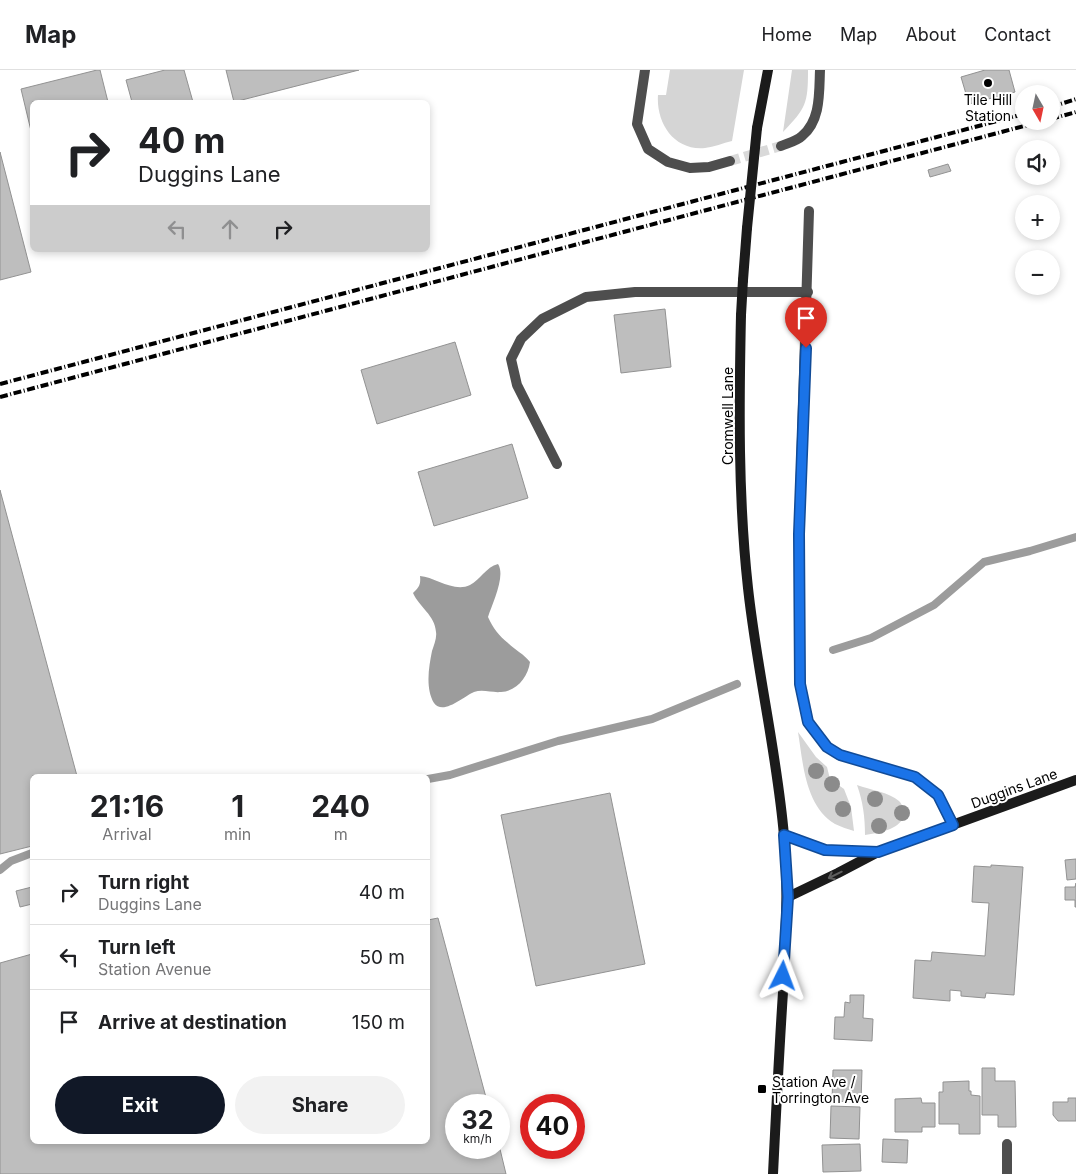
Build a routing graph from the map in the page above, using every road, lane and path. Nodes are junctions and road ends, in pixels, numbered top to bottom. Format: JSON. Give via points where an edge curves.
{"nodes":[{"id":1,"x":645,"y":70,"type":"edge"},
{"id":2,"x":768,"y":70,"type":"edge"},
{"id":3,"x":820,"y":70,"type":"edge"},
{"id":4,"x":781,"y":146,"type":"tunnel mouth"},
{"id":5,"x":730,"y":161,"type":"tunnel mouth"},
{"id":6,"x":809,"y":212,"type":"dead end"},
{"id":7,"x":808,"y":292,"type":"junction"},
{"id":8,"x":557,"y":464,"type":"dead end"},
{"id":9,"x":1076,"y":780,"type":"edge"},
{"id":10,"x":953,"y":825,"type":"junction"},
{"id":11,"x":784,"y":835,"type":"junction"},
{"id":12,"x":878,"y":852,"type":"junction"},
{"id":13,"x":788,"y":897,"type":"junction"},
{"id":14,"x":1007,"y":1144,"type":"dead end"},
{"id":15,"x":773,"y":1174,"type":"edge"},
{"id":16,"x":1007,"y":1174,"type":"edge"}],
"edges":[{"from":1,"to":5,"type":"street","via":[[637,124],[648,149],[668,162],[690,168]]},
{"from":2,"to":11,"type":"street","name":"Cromwell Lane","bridge":true,"via":[[757,128],[743,280],[742,521],[748,588],[776,760]]},
{"from":3,"to":4,"type":"street","via":[[818,112],[811,127],[801,138]]},
{"from":6,"to":7,"type":"street"},
{"from":7,"to":8,"type":"street","via":[[635,292],[586,297],[542,319],[521,339],[510,359],[517,385]]},
{"from":7,"to":10,"type":"street","via":[[799,534],[800,684],[808,722],[827,747],[840,755],[915,777],[938,795]]},
{"from":9,"to":10,"type":"street","name":"Duggins Lane"},
{"from":10,"to":12,"type":"street","name":"Duggins Lane"},
{"from":11,"to":12,"type":"street","name":"Duggins Lane","via":[[825,850]]},
{"from":11,"to":13,"type":"street","name":"Cromwell Lane"},
{"from":12,"to":13,"type":"street","name":"Duggins Lane","one_way":true},
{"from":13,"to":15,"type":"street","name":"Cromwell Lane"},
{"from":14,"to":16,"type":"street"}]}
